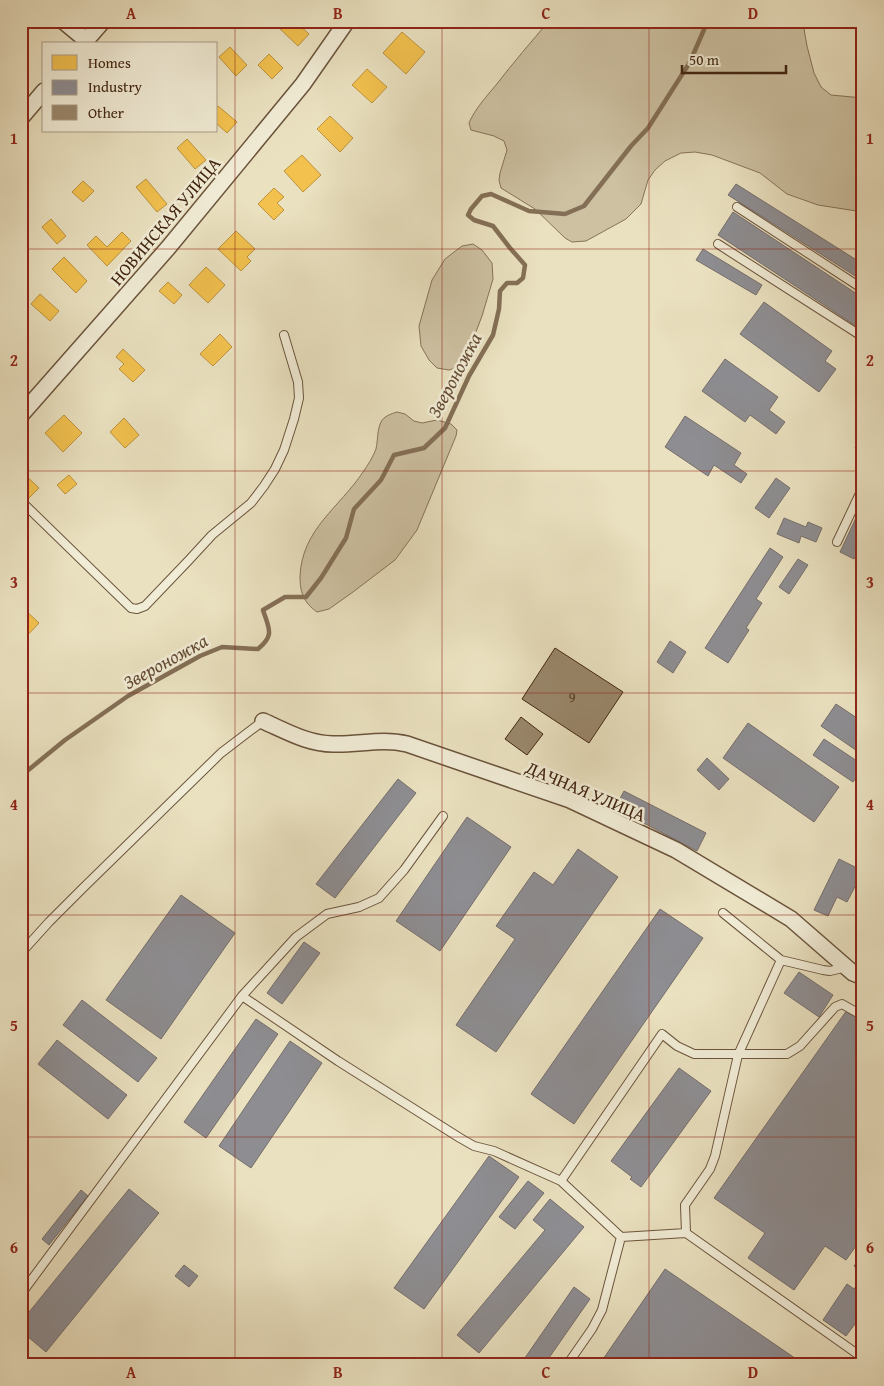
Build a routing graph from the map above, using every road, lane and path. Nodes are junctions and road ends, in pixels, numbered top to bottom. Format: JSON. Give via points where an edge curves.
{"nodes":[{"id":1,"x":63,"y":21,"type":"edge"},
{"id":2,"x":103,"y":21,"type":"edge"},
{"id":3,"x":346,"y":21,"type":"edge"},
{"id":4,"x":84,"y":42,"type":"edge"},
{"id":5,"x":42,"y":93,"type":"edge"},
{"id":6,"x":21,"y":118,"type":"edge"},
{"id":7,"x":737,"y":207,"type":"dead end"},
{"id":8,"x":718,"y":244,"type":"dead end"},
{"id":9,"x":863,"y":289,"type":"edge"},
{"id":10,"x":284,"y":335,"type":"dead end"},
{"id":11,"x":863,"y":337,"type":"edge"},
{"id":12,"x":21,"y":415,"type":"edge"},
{"id":13,"x":863,"y":487,"type":"edge"},
{"id":14,"x":21,"y":501,"type":"edge"},
{"id":15,"x":837,"y":542,"type":"dead end"},
{"id":16,"x":263,"y":721,"type":"joint"},
{"id":17,"x":444,"y":816,"type":"dead end"},
{"id":18,"x":723,"y":913,"type":"dead end"},
{"id":19,"x":21,"y":953,"type":"edge"},
{"id":20,"x":781,"y":960,"type":"junction"},
{"id":21,"x":847,"y":967,"type":"junction"},
{"id":22,"x":863,"y":977,"type":"edge"},
{"id":23,"x":242,"y":996,"type":"junction"},
{"id":24,"x":863,"y":1016,"type":"edge"},
{"id":25,"x":738,"y":1055,"type":"junction"},
{"id":26,"x":562,"y":1181,"type":"junction"},
{"id":27,"x":686,"y":1233,"type":"junction"},
{"id":28,"x":621,"y":1236,"type":"junction"},
{"id":29,"x":21,"y":1294,"type":"edge"},
{"id":30,"x":863,"y":1358,"type":"edge"},
{"id":31,"x":567,"y":1365,"type":"edge"}],
"edges":[{"from":1,"to":4,"type":"street"},
{"from":2,"to":4,"type":"street"},
{"from":3,"to":12,"type":"street","name":"НОВИНСКАЯ УЛИЦА","via":[[303,84],[168,248]]},
{"from":5,"to":6,"type":"street"},
{"from":7,"to":9,"type":"lane"},
{"from":8,"to":11,"type":"lane"},
{"from":10,"to":14,"type":"lane","via":[[298,382],[299,398],[275,469],[251,503],[212,535],[145,606],[136,610],[131,608]]},
{"from":13,"to":15,"type":"lane"},
{"from":16,"to":19,"type":"lane","via":[[221,753]]},
{"from":16,"to":21,"type":"street","name":"ДАЧНАЯ УЛИЦА","via":[[322,744],[401,742],[570,800],[684,854],[791,919]]},
{"from":17,"to":23,"type":"lane","via":[[379,898],[327,914],[296,937]]},
{"from":18,"to":20,"type":"lane"},
{"from":20,"to":21,"type":"lane","via":[[830,971]]},
{"from":20,"to":25,"type":"lane"},
{"from":21,"to":22,"type":"street","name":"ДАЧНАЯ УЛИЦА"},
{"from":23,"to":26,"type":"lane","via":[[460,1138]]},
{"from":23,"to":29,"type":"lane"},
{"from":24,"to":25,"type":"lane","via":[[842,1004],[835,1007],[800,1046],[787,1054]]},
{"from":25,"to":26,"type":"lane","via":[[694,1054],[662,1034]]},
{"from":25,"to":27,"type":"lane","via":[[716,1156],[685,1205]]},
{"from":26,"to":28,"type":"lane"},
{"from":27,"to":28,"type":"lane"},
{"from":27,"to":30,"type":"lane"},
{"from":28,"to":31,"type":"lane","via":[[602,1310]]}]}
